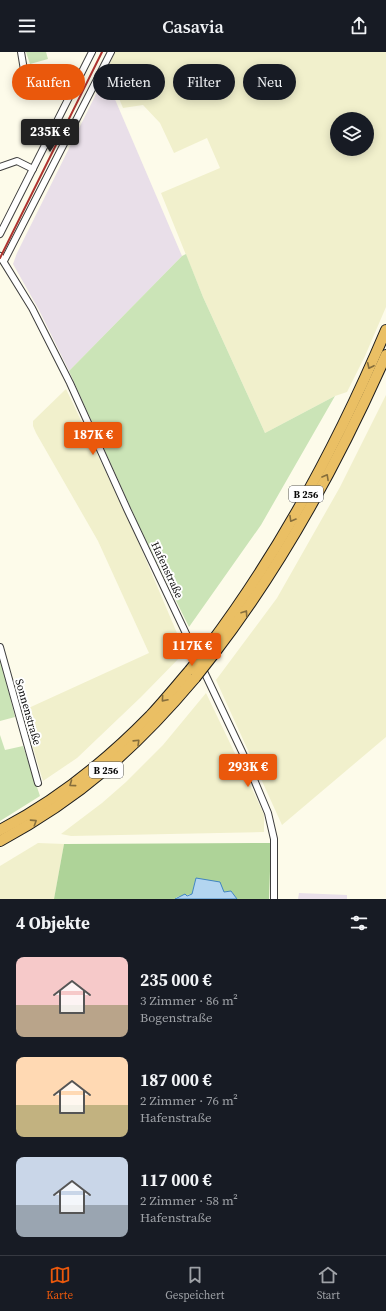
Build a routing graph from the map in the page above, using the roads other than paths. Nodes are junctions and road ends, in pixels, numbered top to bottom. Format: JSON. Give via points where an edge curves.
{"nodes":[{"id":1,"x":21,"y":52,"type":"edge"},
{"id":2,"x":92,"y":52,"type":"edge"},
{"id":3,"x":111,"y":52,"type":"edge"},
{"id":4,"x":23,"y":64,"type":"edge"},
{"id":5,"x":0,"y":167,"type":"edge"},
{"id":6,"x":33,"y":169,"type":"junction"},
{"id":7,"x":0,"y":234,"type":"edge"},
{"id":8,"x":2,"y":259,"type":"edge"},
{"id":9,"x":386,"y":330,"type":"edge"},
{"id":10,"x":386,"y":355,"type":"edge"},
{"id":11,"x":0,"y":647,"type":"edge"},
{"id":12,"x":211,"y":651,"type":"junction"},
{"id":13,"x":193,"y":674,"type":"junction"},
{"id":14,"x":38,"y":783,"type":"dead end"},
{"id":15,"x":0,"y":830,"type":"edge"},
{"id":16,"x":0,"y":841,"type":"edge"},
{"id":17,"x":274,"y":899,"type":"edge"}],
"edges":[{"from":1,"to":4,"type":"street"},
{"from":2,"to":6,"type":"street"},
{"from":3,"to":8,"type":"street"},
{"from":5,"to":6,"type":"street","via":[[17,161]]},
{"from":6,"to":7,"type":"street"},
{"from":8,"to":17,"type":"street","name":"Hafenstraße","via":[[32,308],[70,383],[245,758],[268,813],[274,840]]},
{"from":9,"to":12,"type":"highway","number":"B 256","one_way":true,"via":[[322,464],[292,519]]},
{"from":12,"to":10,"type":"highway","number":"B 256","one_way":true,"via":[[245,612],[301,522]]},
{"from":11,"to":14,"type":"street","name":"Sonnenstraße"},
{"from":12,"to":13,"type":"highway","number":"B 256","bridge":true},
{"from":13,"to":15,"type":"highway","number":"B 256","one_way":true,"via":[[101,762],[47,802]]},
{"from":16,"to":13,"type":"highway","number":"B 256","one_way":true,"via":[[47,814],[109,768],[155,723]]}]}
